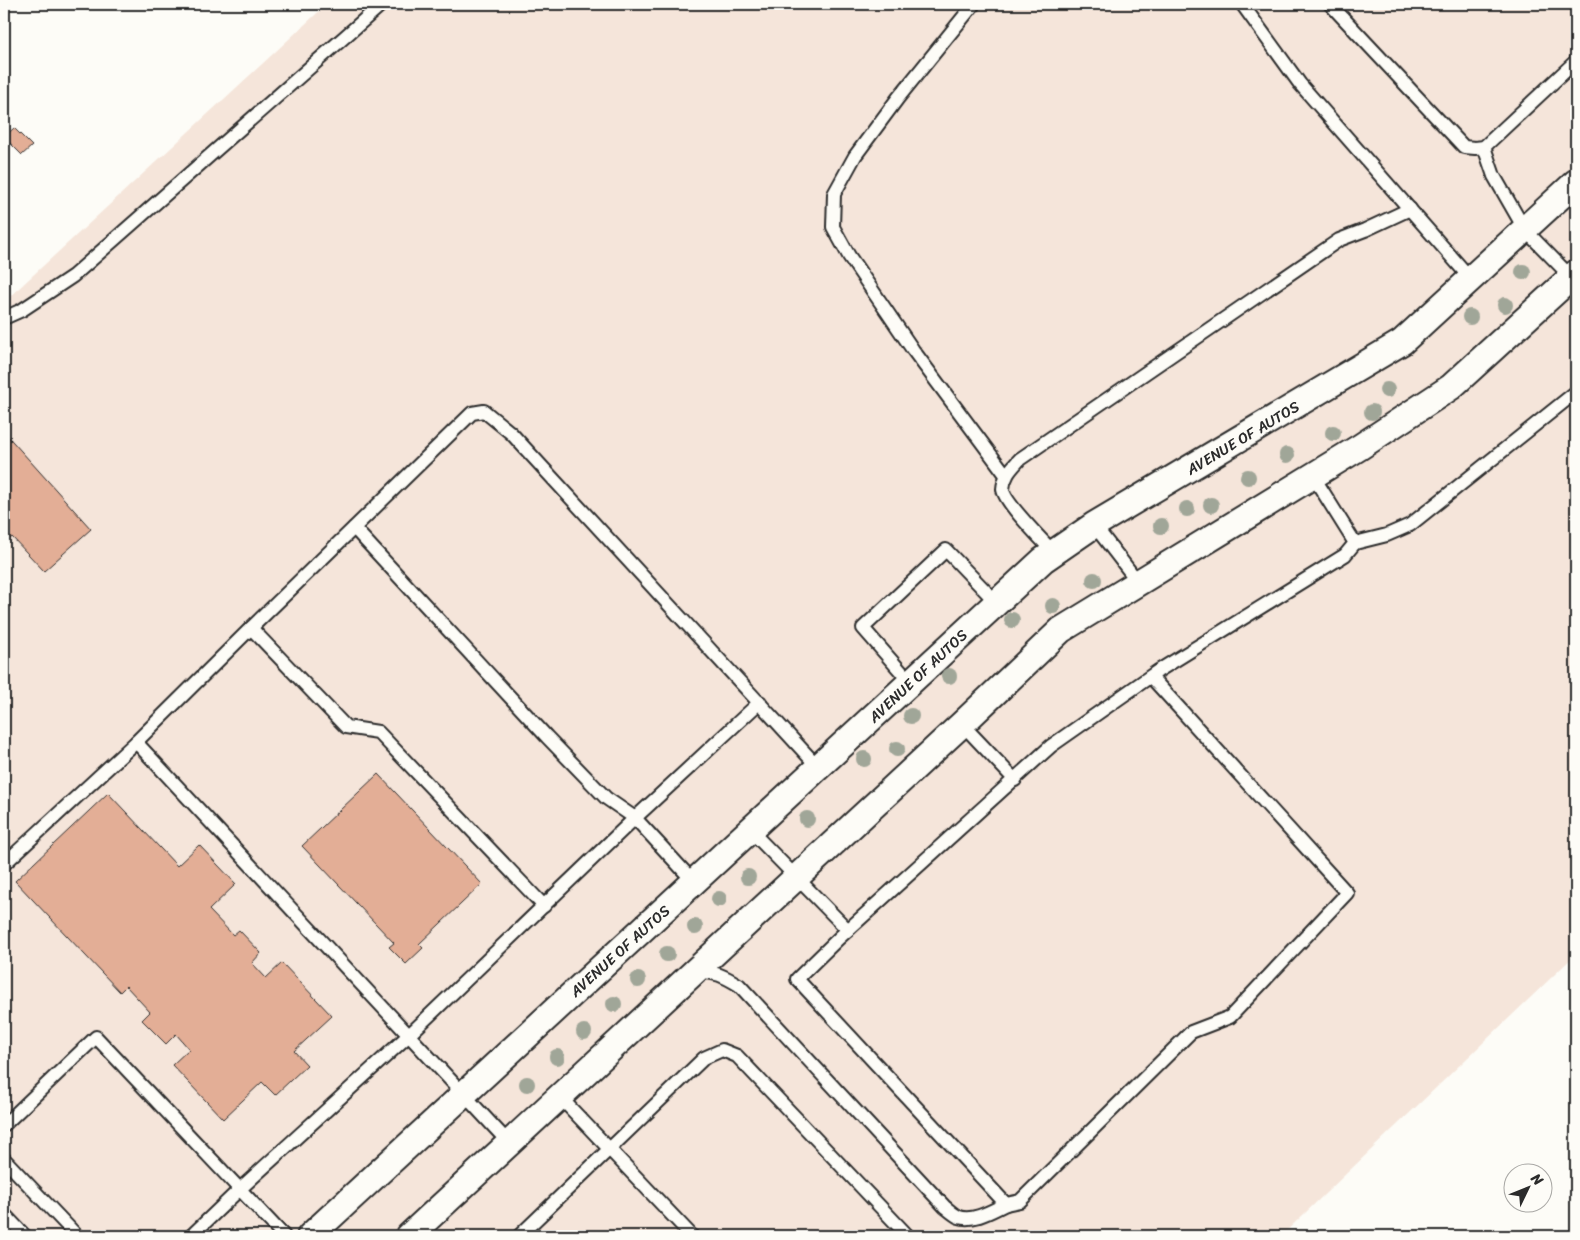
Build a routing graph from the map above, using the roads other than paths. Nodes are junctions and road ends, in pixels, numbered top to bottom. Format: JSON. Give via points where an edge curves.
{"nodes":[{"id":1,"x":382,"y":4,"type":"edge"},
{"id":2,"x":974,"y":4,"type":"edge"},
{"id":3,"x":1242,"y":4,"type":"edge"},
{"id":4,"x":1330,"y":4,"type":"edge"},
{"id":5,"x":1576,"y":61,"type":"edge"},
{"id":6,"x":1484,"y":147,"type":"junction"},
{"id":7,"x":1576,"y":182,"type":"edge"},
{"id":8,"x":1410,"y":209,"type":"junction"},
{"id":9,"x":1525,"y":230,"type":"junction"},
{"id":10,"x":1575,"y":278,"type":"edge"},
{"id":11,"x":1471,"y":279,"type":"junction"},
{"id":12,"x":4,"y":318,"type":"edge"},
{"id":13,"x":1576,"y":392,"type":"edge"},
{"id":14,"x":1006,"y":475,"type":"junction"},
{"id":15,"x":1312,"y":476,"type":"junction"},
{"id":16,"x":1094,"y":526,"type":"junction"},
{"id":17,"x":354,"y":528,"type":"junction"},
{"id":18,"x":1355,"y":543,"type":"junction"},
{"id":19,"x":1054,"y":553,"type":"junction"},
{"id":20,"x":1138,"y":582,"type":"junction"},
{"id":21,"x":997,"y":603,"type":"junction"},
{"id":22,"x":251,"y":628,"type":"junction"},
{"id":23,"x":1151,"y":677,"type":"junction"},
{"id":24,"x":911,"y":683,"type":"junction"},
{"id":25,"x":760,"y":702,"type":"junction"},
{"id":26,"x":962,"y":724,"type":"junction"},
{"id":27,"x":136,"y":742,"type":"junction"},
{"id":28,"x":819,"y":768,"type":"junction"},
{"id":29,"x":1015,"y":780,"type":"junction"},
{"id":30,"x":635,"y":818,"type":"junction"},
{"id":31,"x":751,"y":831,"type":"junction"},
{"id":32,"x":4,"y":864,"type":"edge"},
{"id":33,"x":797,"y":877,"type":"junction"},
{"id":34,"x":695,"y":882,"type":"junction"},
{"id":35,"x":544,"y":906,"type":"junction"},
{"id":36,"x":848,"y":930,"type":"junction"},
{"id":37,"x":694,"y":973,"type":"junction"},
{"id":38,"x":409,"y":1035,"type":"junction"},
{"id":39,"x":463,"y":1093,"type":"junction"},
{"id":40,"x":559,"y":1096,"type":"junction"},
{"id":41,"x":4,"y":1125,"type":"edge"},
{"id":42,"x":509,"y":1143,"type":"junction"},
{"id":43,"x":608,"y":1150,"type":"junction"},
{"id":44,"x":4,"y":1159,"type":"edge"},
{"id":45,"x":240,"y":1189,"type":"junction"},
{"id":46,"x":1006,"y":1204,"type":"junction"},
{"id":47,"x":4,"y":1214,"type":"edge"},
{"id":48,"x":25,"y":1236,"type":"edge"},
{"id":49,"x":78,"y":1236,"type":"edge"},
{"id":50,"x":191,"y":1236,"type":"edge"},
{"id":51,"x":284,"y":1236,"type":"edge"},
{"id":52,"x":310,"y":1236,"type":"edge"},
{"id":53,"x":409,"y":1236,"type":"edge"},
{"id":54,"x":519,"y":1236,"type":"edge"},
{"id":55,"x":692,"y":1236,"type":"edge"},
{"id":56,"x":908,"y":1236,"type":"edge"}],
"edges":[{"from":1,"to":12,"type":"lane","via":[[73,276],[22,310]]},
{"from":2,"to":14,"type":"lane","via":[[855,156],[834,194],[833,227],[913,350]]},
{"from":3,"to":8,"type":"lane","via":[[1300,84]]},
{"from":4,"to":6,"type":"lane","via":[[1464,147]]},
{"from":5,"to":6,"type":"lane"},
{"from":6,"to":9,"type":"lane","via":[[1494,176]]},
{"from":7,"to":9,"type":"street","name":"AVENUE OF AUTOS"},
{"from":8,"to":11,"type":"lane"},
{"from":8,"to":14,"type":"lane","via":[[1338,240],[1020,459]]},
{"from":9,"to":10,"type":"lane"},
{"from":9,"to":11,"type":"street","name":"AVENUE OF AUTOS"},
{"from":10,"to":15,"type":"street","via":[[1451,387]]},
{"from":11,"to":16,"type":"street","name":"AVENUE OF AUTOS","via":[[1402,342]]},
{"from":13,"to":18,"type":"lane","via":[[1410,525]]},
{"from":14,"to":19,"type":"lane","via":[[1003,491],[1011,505]]},
{"from":15,"to":18,"type":"lane"},
{"from":15,"to":20,"type":"street"},
{"from":16,"to":19,"type":"street","name":"AVENUE OF AUTOS"},
{"from":16,"to":20,"type":"lane"},
{"from":17,"to":22,"type":"lane"},
{"from":17,"to":25,"type":"lane","via":[[472,413],[484,411],[511,433]]},
{"from":17,"to":30,"type":"lane","via":[[606,798]]},
{"from":18,"to":23,"type":"lane","via":[[1345,555]]},
{"from":19,"to":21,"type":"street","name":"AVENUE OF AUTOS"},
{"from":20,"to":26,"type":"street","via":[[1061,630]]},
{"from":21,"to":24,"type":"street","name":"AVENUE OF AUTOS"},
{"from":21,"to":24,"type":"lane","via":[[946,550],[863,628]]},
{"from":22,"to":27,"type":"lane"},
{"from":22,"to":35,"type":"lane","via":[[346,726],[378,732]]},
{"from":23,"to":29,"type":"lane","via":[[1051,746]]},
{"from":23,"to":46,"type":"lane","via":[[1347,893],[1230,1017],[1191,1032],[1020,1202]]},
{"from":24,"to":28,"type":"street","name":"AVENUE OF AUTOS"},
{"from":25,"to":28,"type":"lane"},
{"from":25,"to":30,"type":"lane"},
{"from":26,"to":29,"type":"lane"},
{"from":26,"to":33,"type":"street"},
{"from":27,"to":32,"type":"lane"},
{"from":27,"to":38,"type":"lane"},
{"from":28,"to":31,"type":"street","name":"AVENUE OF AUTOS"},
{"from":29,"to":36,"type":"lane"},
{"from":30,"to":34,"type":"lane"},
{"from":30,"to":35,"type":"lane"},
{"from":31,"to":33,"type":"lane"},
{"from":31,"to":34,"type":"street","name":"AVENUE OF AUTOS"},
{"from":33,"to":36,"type":"lane"},
{"from":33,"to":37,"type":"street"},
{"from":34,"to":39,"type":"street","name":"AVENUE OF AUTOS"},
{"from":35,"to":38,"type":"lane"},
{"from":36,"to":46,"type":"lane","via":[[798,979]]},
{"from":37,"to":40,"type":"street"},
{"from":37,"to":46,"type":"lane","via":[[708,971],[739,985],[945,1207],[960,1217],[972,1217]]},
{"from":38,"to":39,"type":"lane"},
{"from":38,"to":45,"type":"lane"},
{"from":39,"to":42,"type":"lane"},
{"from":39,"to":52,"type":"street","name":"AVENUE OF AUTOS"},
{"from":40,"to":42,"type":"street"},
{"from":40,"to":43,"type":"lane"},
{"from":41,"to":45,"type":"lane","via":[[96,1037]]},
{"from":42,"to":53,"type":"street"},
{"from":43,"to":54,"type":"lane"},
{"from":43,"to":55,"type":"lane"},
{"from":43,"to":56,"type":"lane","via":[[704,1058],[722,1050],[738,1056]]},
{"from":44,"to":49,"type":"lane"},
{"from":45,"to":50,"type":"lane"},
{"from":45,"to":51,"type":"lane"},
{"from":47,"to":48,"type":"lane"}]}
